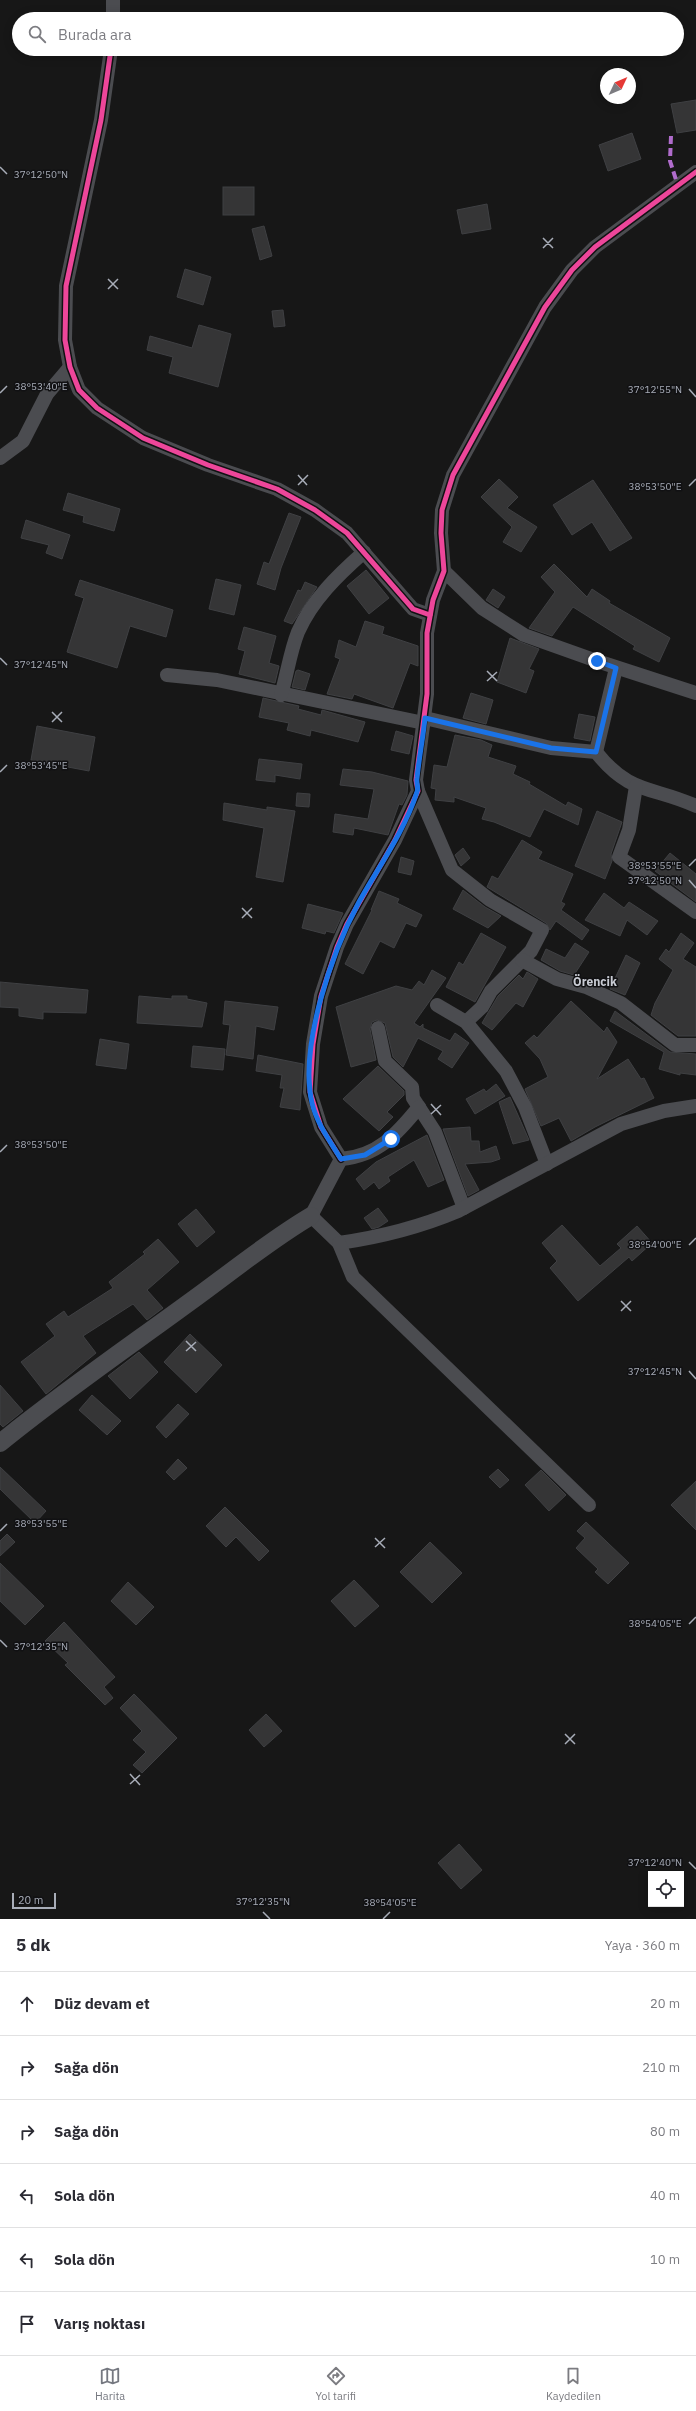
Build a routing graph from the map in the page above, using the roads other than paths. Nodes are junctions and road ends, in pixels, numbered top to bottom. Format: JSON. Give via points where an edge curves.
{"nodes":[{"id":1,"x":113,"y":0,"type":"edge"},
{"id":2,"x":113,"y":12,"type":"edge"},
{"id":3,"x":110,"y":56,"type":"edge"},
{"id":4,"x":696,"y":172,"type":"edge"},
{"id":5,"x":70,"y":367,"type":"junction"},
{"id":6,"x":0,"y":458,"type":"edge"},
{"id":7,"x":364,"y":552,"type":"junction"},
{"id":8,"x":444,"y":571,"type":"junction"},
{"id":9,"x":430,"y":615,"type":"junction"},
{"id":10,"x":616,"y":668,"type":"junction"},
{"id":11,"x":167,"y":675,"type":"dead end"},
{"id":12,"x":696,"y":693,"type":"edge"},
{"id":13,"x":281,"y":695,"type":"junction"},
{"id":14,"x":424,"y":720,"type":"junction"},
{"id":15,"x":596,"y":752,"type":"junction"},
{"id":16,"x":636,"y":786,"type":"junction"},
{"id":17,"x":418,"y":791,"type":"junction"},
{"id":18,"x":696,"y":806,"type":"edge"},
{"id":19,"x":696,"y":912,"type":"edge"},
{"id":20,"x":522,"y":960,"type":"junction"},
{"id":21,"x":437,"y":1004,"type":"dead end"},
{"id":22,"x":466,"y":1022,"type":"junction"},
{"id":23,"x":378,"y":1028,"type":"dead end"},
{"id":24,"x":696,"y":1045,"type":"edge"},
{"id":25,"x":696,"y":1106,"type":"edge"},
{"id":26,"x":418,"y":1107,"type":"junction"},
{"id":27,"x":341,"y":1159,"type":"junction"},
{"id":28,"x":546,"y":1164,"type":"junction"},
{"id":29,"x":464,"y":1208,"type":"junction"},
{"id":30,"x":311,"y":1216,"type":"junction"},
{"id":31,"x":339,"y":1242,"type":"junction"},
{"id":32,"x":0,"y":1443,"type":"edge"},
{"id":33,"x":589,"y":1505,"type":"dead end"}],
"edges":[{"from":1,"to":2,"type":"street"},
{"from":3,"to":5,"type":"street","via":[[101,120],[66,286],[64,325]]},
{"from":4,"to":8,"type":"street","via":[[595,247],[572,270],[545,307],[448,487],[441,521]]},
{"from":5,"to":6,"type":"street","via":[[47,394],[23,441]]},
{"from":5,"to":7,"type":"street","via":[[79,390],[97,408],[144,438],[208,465],[277,489],[315,510],[347,533]]},
{"from":7,"to":9,"type":"street","via":[[413,608]]},
{"from":7,"to":13,"type":"street","via":[[333,579],[306,619],[298,633]]},
{"from":8,"to":9,"type":"street"},
{"from":8,"to":10,"type":"street","via":[[468,597],[509,627],[524,635]]},
{"from":9,"to":14,"type":"street"},
{"from":10,"to":12,"type":"street"},
{"from":10,"to":15,"type":"street"},
{"from":11,"to":13,"type":"street","via":[[217,680]]},
{"from":13,"to":14,"type":"street"},
{"from":14,"to":15,"type":"street","via":[[551,748]]},
{"from":14,"to":17,"type":"street","via":[[416,780]]},
{"from":15,"to":16,"type":"street","via":[[616,774]]},
{"from":16,"to":18,"type":"street"},
{"from":16,"to":19,"type":"street","via":[[629,830],[619,858]]},
{"from":17,"to":20,"type":"street","via":[[452,870],[490,900],[542,930],[531,951]]},
{"from":17,"to":27,"type":"street","via":[[395,840],[347,924],[321,996],[313,1044],[310,1092],[316,1116]]},
{"from":20,"to":22,"type":"street","via":[[491,990],[482,1007]]},
{"from":20,"to":24,"type":"street","via":[[558,980],[586,986],[621,1003],[675,1045]]},
{"from":21,"to":22,"type":"street"},
{"from":22,"to":28,"type":"street","via":[[506,1071],[525,1107]]},
{"from":23,"to":26,"type":"street","via":[[385,1061],[412,1087],[413,1098]]},
{"from":25,"to":28,"type":"street","via":[[664,1111],[621,1124]]},
{"from":26,"to":27,"type":"street","via":[[401,1129],[383,1146],[365,1155]]},
{"from":26,"to":29,"type":"street","via":[[434,1132]]},
{"from":27,"to":30,"type":"street"},
{"from":28,"to":29,"type":"street"},
{"from":29,"to":31,"type":"street","via":[[406,1230]]},
{"from":30,"to":31,"type":"street"},
{"from":30,"to":32,"type":"street","via":[[261,1248]]},
{"from":31,"to":33,"type":"street","via":[[352,1277]]}]}
